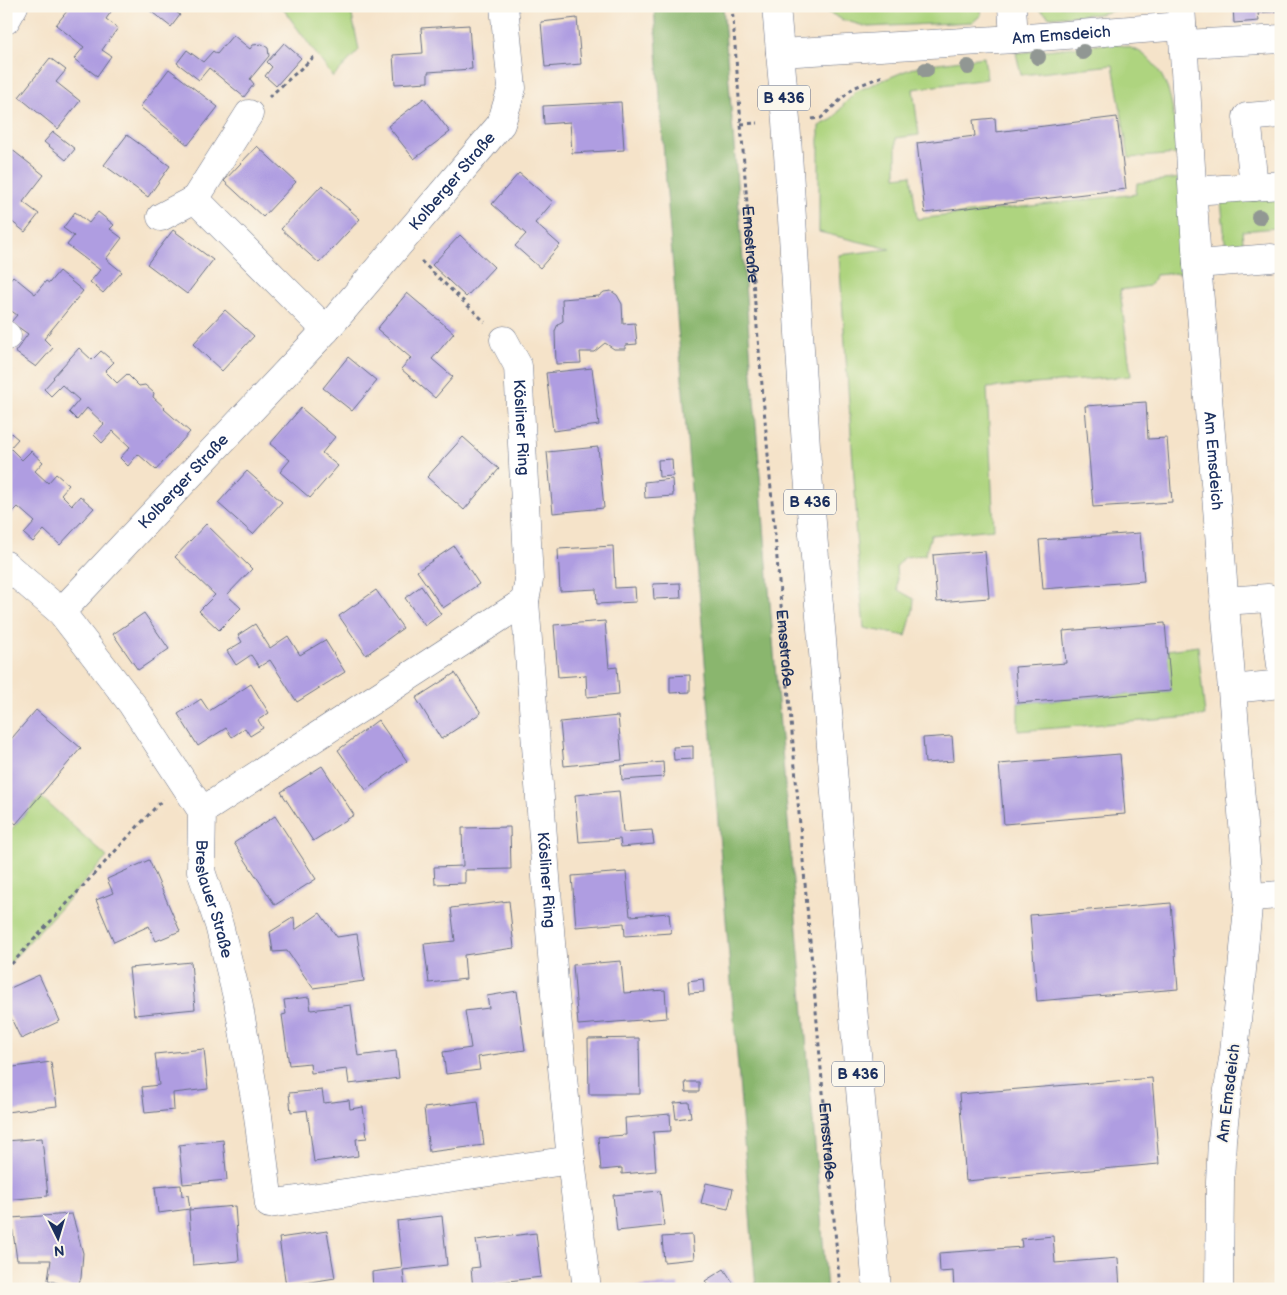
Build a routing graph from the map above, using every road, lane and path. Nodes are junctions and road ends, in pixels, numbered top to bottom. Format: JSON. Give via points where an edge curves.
{"nodes":[{"id":1,"x":14,"y":6,"type":"edge"},
{"id":2,"x":504,"y":6,"type":"edge"},
{"id":3,"x":732,"y":6,"type":"edge"},
{"id":4,"x":776,"y":6,"type":"edge"},
{"id":5,"x":1012,"y":6,"type":"edge"},
{"id":6,"x":6,"y":20,"type":"edge"},
{"id":7,"x":1182,"y":25,"type":"edge"},
{"id":8,"x":1014,"y":39,"type":"junction"},
{"id":9,"x":1281,"y":39,"type":"edge"},
{"id":10,"x":780,"y":53,"type":"junction"},
{"id":11,"x":316,"y":55,"type":"dead end"},
{"id":12,"x":890,"y":73,"type":"dead end"},
{"id":13,"x":249,"y":114,"type":"joint"},
{"id":14,"x":1281,"y":114,"type":"edge"},
{"id":15,"x":786,"y":121,"type":"junction"},
{"id":16,"x":741,"y":124,"type":"junction"},
{"id":17,"x":1268,"y":186,"type":"edge"},
{"id":18,"x":1193,"y":191,"type":"junction"},
{"id":19,"x":195,"y":199,"type":"junction"},
{"id":20,"x":161,"y":217,"type":"dead end"},
{"id":21,"x":401,"y":242,"type":"junction"},
{"id":22,"x":1271,"y":258,"type":"dead end"},
{"id":23,"x":1197,"y":264,"type":"junction"},
{"id":24,"x":326,"y":330,"type":"junction"},
{"id":25,"x":504,"y":340,"type":"joint"},
{"id":26,"x":6,"y":565,"type":"edge"},
{"id":27,"x":525,"y":601,"type":"junction"},
{"id":28,"x":1224,"y":601,"type":"junction"},
{"id":29,"x":61,"y":612,"type":"junction"},
{"id":30,"x":1281,"y":666,"type":"edge"},
{"id":31,"x":1281,"y":684,"type":"edge"},
{"id":32,"x":1232,"y":689,"type":"junction"},
{"id":33,"x":181,"y":778,"type":"junction"},
{"id":34,"x":202,"y":811,"type":"junction"},
{"id":35,"x":1281,"y":895,"type":"edge"},
{"id":36,"x":1249,"y":897,"type":"junction"},
{"id":37,"x":6,"y":970,"type":"edge"},
{"id":38,"x":571,"y":1160,"type":"junction"},
{"id":39,"x":587,"y":1289,"type":"edge"},
{"id":40,"x":840,"y":1289,"type":"edge"},
{"id":41,"x":877,"y":1289,"type":"edge"},
{"id":42,"x":1219,"y":1289,"type":"edge"}],
"edges":[{"from":1,"to":6,"type":"street"},
{"from":2,"to":21,"type":"street","name":"Kolberger Straße","via":[[512,88],[501,124]]},
{"from":3,"to":16,"type":"path","name":"Emsstraße"},
{"from":4,"to":10,"type":"street","number":"B 436"},
{"from":5,"to":8,"type":"street"},
{"from":7,"to":8,"type":"street","name":"Am Emsdeich"},
{"from":7,"to":9,"type":"street"},
{"from":7,"to":18,"type":"street","name":"Am Emsdeich"},
{"from":8,"to":10,"type":"street","name":"Am Emsdeich"},
{"from":10,"to":15,"type":"street","number":"B 436"},
{"from":11,"to":13,"type":"path"},
{"from":12,"to":15,"type":"path","via":[[853,88],[822,118]]},
{"from":13,"to":19,"type":"street"},
{"from":14,"to":17,"type":"street","via":[[1247,117]]},
{"from":15,"to":16,"type":"path"},
{"from":15,"to":41,"type":"street","number":"B 436","via":[[807,463]]},
{"from":16,"to":40,"type":"path","name":"Emsstraße"},
{"from":17,"to":18,"type":"street"},
{"from":18,"to":23,"type":"street","name":"Am Emsdeich"},
{"from":19,"to":20,"type":"street"},
{"from":19,"to":24,"type":"street"},
{"from":21,"to":24,"type":"street","name":"Kolberger Straße"},
{"from":21,"to":25,"type":"path"},
{"from":22,"to":23,"type":"street"},
{"from":23,"to":28,"type":"street","name":"Am Emsdeich"},
{"from":24,"to":29,"type":"street","name":"Kolberger Straße"},
{"from":25,"to":27,"type":"street","name":"Kösliner Ring","via":[[518,366],[529,580]]},
{"from":26,"to":29,"type":"street"},
{"from":27,"to":34,"type":"street"},
{"from":27,"to":38,"type":"street","name":"Kösliner Ring"},
{"from":28,"to":30,"type":"street","via":[[1268,598],[1274,605]]},
{"from":28,"to":32,"type":"street","name":"Am Emsdeich"},
{"from":29,"to":33,"type":"street","via":[[132,704]]},
{"from":31,"to":32,"type":"street"},
{"from":32,"to":36,"type":"street","name":"Am Emsdeich"},
{"from":33,"to":34,"type":"street"},
{"from":33,"to":37,"type":"path"},
{"from":34,"to":38,"type":"street","name":"Breslauer Straße","via":[[201,871],[219,925],[238,1001],[269,1204]]},
{"from":35,"to":36,"type":"street"},
{"from":36,"to":42,"type":"street","name":"Am Emsdeich","via":[[1222,1140]]},
{"from":38,"to":39,"type":"street","name":"Kösliner Ring"}]}
